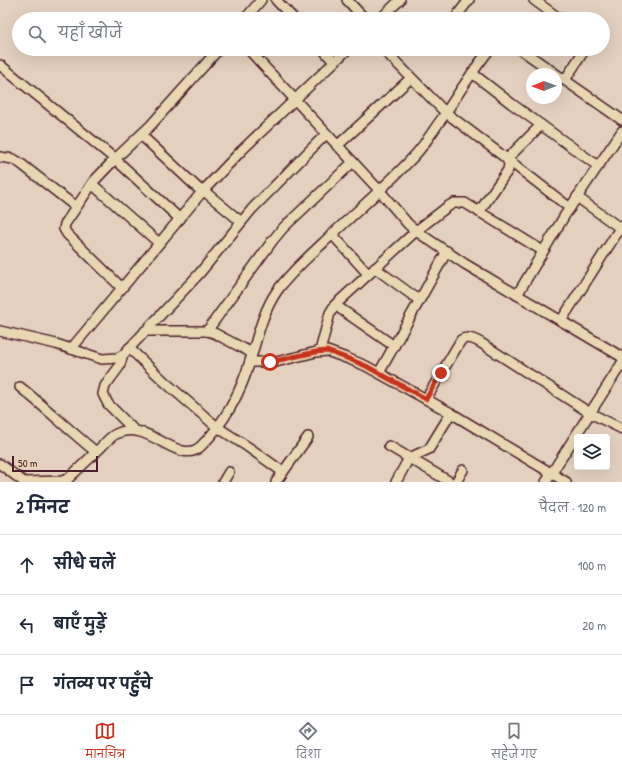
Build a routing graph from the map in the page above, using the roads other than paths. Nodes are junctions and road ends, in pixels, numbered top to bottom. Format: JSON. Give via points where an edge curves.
{"nodes":[{"id":1,"x":261,"y":0,"type":"edge"},
{"id":2,"x":276,"y":0,"type":"edge"},
{"id":3,"x":347,"y":0,"type":"edge"},
{"id":4,"x":400,"y":0,"type":"edge"},
{"id":5,"x":470,"y":0,"type":"edge"},
{"id":6,"x":534,"y":0,"type":"edge"},
{"id":7,"x":251,"y":12,"type":"edge"},
{"id":8,"x":287,"y":12,"type":"edge"},
{"id":9,"x":358,"y":12,"type":"edge"},
{"id":10,"x":387,"y":12,"type":"edge"},
{"id":11,"x":460,"y":12,"type":"edge"},
{"id":12,"x":550,"y":12,"type":"edge"},
{"id":13,"x":213,"y":56,"type":"edge"},
{"id":14,"x":254,"y":56,"type":"edge"},
{"id":15,"x":328,"y":56,"type":"edge"},
{"id":16,"x":340,"y":56,"type":"edge"},
{"id":17,"x":390,"y":56,"type":"edge"},
{"id":18,"x":485,"y":56,"type":"edge"},
{"id":19,"x":530,"y":56,"type":"edge"},
{"id":20,"x":580,"y":56,"type":"edge"},
{"id":21,"x":334,"y":62,"type":"junction"},
{"id":22,"x":0,"y":66,"type":"edge"},
{"id":23,"x":472,"y":73,"type":"junction"},
{"id":24,"x":411,"y":78,"type":"junction"},
{"id":25,"x":565,"y":80,"type":"junction"},
{"id":26,"x":294,"y":99,"type":"junction"},
{"id":27,"x":445,"y":112,"type":"junction"},
{"id":28,"x":622,"y":120,"type":"edge"},
{"id":29,"x":541,"y":125,"type":"junction"},
{"id":30,"x":326,"y":134,"type":"junction"},
{"id":31,"x":141,"y":135,"type":"junction"},
{"id":32,"x":620,"y":137,"type":"edge"},
{"id":33,"x":337,"y":146,"type":"junction"},
{"id":34,"x":0,"y":157,"type":"edge"},
{"id":35,"x":115,"y":159,"type":"junction"},
{"id":36,"x":508,"y":159,"type":"junction"},
{"id":37,"x":353,"y":162,"type":"junction"},
{"id":38,"x":598,"y":166,"type":"junction"},
{"id":39,"x":92,"y":184,"type":"junction"},
{"id":40,"x":379,"y":190,"type":"junction"},
{"id":41,"x":203,"y":192,"type":"junction"},
{"id":42,"x":577,"y":197,"type":"junction"},
{"id":43,"x":76,"y":207,"type":"junction"},
{"id":44,"x":570,"y":208,"type":"junction"},
{"id":45,"x":479,"y":212,"type":"junction"},
{"id":46,"x":180,"y":219,"type":"junction"},
{"id":47,"x":240,"y":223,"type":"junction"},
{"id":48,"x":621,"y":226,"type":"edge"},
{"id":49,"x":416,"y":231,"type":"junction"},
{"id":50,"x":332,"y":234,"type":"junction"},
{"id":51,"x":159,"y":243,"type":"junction"},
{"id":52,"x":544,"y":251,"type":"junction"},
{"id":53,"x":446,"y":252,"type":"junction"},
{"id":54,"x":371,"y":271,"type":"junction"},
{"id":55,"x":122,"y":288,"type":"junction"},
{"id":56,"x":517,"y":295,"type":"junction"},
{"id":57,"x":419,"y":300,"type":"junction"},
{"id":58,"x":335,"y":305,"type":"junction"},
{"id":59,"x":561,"y":321,"type":"junction"},
{"id":60,"x":145,"y":331,"type":"junction"},
{"id":61,"x":207,"y":331,"type":"junction"},
{"id":62,"x":0,"y":332,"type":"edge"},
{"id":63,"x":394,"y":346,"type":"junction"},
{"id":64,"x":71,"y":349,"type":"junction"},
{"id":65,"x":126,"y":351,"type":"junction"},
{"id":66,"x":320,"y":352,"type":"junction"},
{"id":67,"x":251,"y":358,"type":"junction"},
{"id":68,"x":622,"y":358,"type":"edge"},
{"id":69,"x":620,"y":369,"type":"edge"},
{"id":70,"x":379,"y":373,"type":"junction"},
{"id":71,"x":20,"y":387,"type":"dead end"},
{"id":72,"x":426,"y":399,"type":"junction"},
{"id":73,"x":451,"y":413,"type":"junction"},
{"id":74,"x":590,"y":413,"type":"junction"},
{"id":75,"x":217,"y":427,"type":"junction"},
{"id":76,"x":622,"y":429,"type":"edge"},
{"id":77,"x":134,"y":430,"type":"junction"},
{"id":78,"x":308,"y":437,"type":"dead end"},
{"id":79,"x":389,"y":446,"type":"dead end"},
{"id":80,"x":96,"y":452,"type":"junction"},
{"id":81,"x":409,"y":458,"type":"junction"},
{"id":82,"x":0,"y":464,"type":"edge"},
{"id":83,"x":462,"y":470,"type":"dead end"},
{"id":84,"x":229,"y":472,"type":"dead end"},
{"id":85,"x":283,"y":472,"type":"junction"},
{"id":86,"x":552,"y":473,"type":"junction"},
{"id":87,"x":24,"y":482,"type":"edge"},
{"id":88,"x":62,"y":482,"type":"edge"},
{"id":89,"x":223,"y":482,"type":"edge"},
{"id":90,"x":276,"y":482,"type":"edge"},
{"id":91,"x":396,"y":482,"type":"edge"},
{"id":92,"x":450,"y":482,"type":"edge"},
{"id":93,"x":456,"y":482,"type":"edge"},
{"id":94,"x":546,"y":482,"type":"edge"},
{"id":95,"x":566,"y":482,"type":"edge"}],
"edges":[{"from":1,"to":7,"type":"street"},
{"from":2,"to":8,"type":"street"},
{"from":3,"to":9,"type":"street"},
{"from":4,"to":10,"type":"street"},
{"from":5,"to":11,"type":"street"},
{"from":6,"to":12,"type":"street"},
{"from":13,"to":31,"type":"street"},
{"from":14,"to":26,"type":"street"},
{"from":15,"to":21,"type":"street"},
{"from":16,"to":21,"type":"street"},
{"from":17,"to":24,"type":"street"},
{"from":18,"to":23,"type":"street"},
{"from":19,"to":25,"type":"street"},
{"from":20,"to":25,"type":"street"},
{"from":21,"to":26,"type":"street"},
{"from":22,"to":35,"type":"street"},
{"from":23,"to":27,"type":"street"},
{"from":23,"to":29,"type":"street"},
{"from":24,"to":27,"type":"street"},
{"from":24,"to":33,"type":"street"},
{"from":25,"to":28,"type":"street"},
{"from":26,"to":30,"type":"street"},
{"from":26,"to":41,"type":"street"},
{"from":27,"to":36,"type":"street"},
{"from":27,"to":40,"type":"street","via":[[417,153]]},
{"from":29,"to":36,"type":"street"},
{"from":29,"to":38,"type":"street"},
{"from":30,"to":33,"type":"street"},
{"from":30,"to":47,"type":"street"},
{"from":31,"to":35,"type":"street"},
{"from":31,"to":41,"type":"street"},
{"from":32,"to":38,"type":"street"},
{"from":33,"to":37,"type":"street"},
{"from":34,"to":43,"type":"street","via":[[14,159]]},
{"from":35,"to":39,"type":"street"},
{"from":35,"to":46,"type":"street"},
{"from":36,"to":44,"type":"street"},
{"from":36,"to":45,"type":"street","via":[[508,170]]},
{"from":37,"to":40,"type":"street"},
{"from":37,"to":61,"type":"street","via":[[278,234]]},
{"from":38,"to":42,"type":"street"},
{"from":39,"to":43,"type":"street"},
{"from":39,"to":51,"type":"street"},
{"from":40,"to":49,"type":"street"},
{"from":40,"to":50,"type":"street"},
{"from":41,"to":46,"type":"street"},
{"from":41,"to":47,"type":"street"},
{"from":42,"to":44,"type":"street"},
{"from":42,"to":48,"type":"street"},
{"from":43,"to":55,"type":"street","via":[[67,219],[64,229]]},
{"from":44,"to":52,"type":"street"},
{"from":45,"to":49,"type":"street","via":[[465,203],[454,203]]},
{"from":45,"to":52,"type":"street"},
{"from":46,"to":51,"type":"street"},
{"from":47,"to":60,"type":"street","via":[[194,279]]},
{"from":48,"to":59,"type":"street"},
{"from":49,"to":53,"type":"street"},
{"from":49,"to":54,"type":"street"},
{"from":50,"to":54,"type":"street"},
{"from":50,"to":67,"type":"street","via":[[300,264],[278,290],[267,311]]},
{"from":51,"to":55,"type":"street"},
{"from":52,"to":56,"type":"street"},
{"from":53,"to":56,"type":"street"},
{"from":53,"to":57,"type":"street"},
{"from":54,"to":57,"type":"street"},
{"from":54,"to":58,"type":"street"},
{"from":55,"to":64,"type":"street"},
{"from":56,"to":59,"type":"street"},
{"from":57,"to":63,"type":"street"},
{"from":58,"to":63,"type":"street"},
{"from":58,"to":66,"type":"street"},
{"from":59,"to":68,"type":"street"},
{"from":60,"to":61,"type":"street"},
{"from":60,"to":65,"type":"street"},
{"from":61,"to":67,"type":"street"},
{"from":62,"to":64,"type":"street"},
{"from":63,"to":70,"type":"street"},
{"from":64,"to":65,"type":"street","via":[[102,359],[117,358]]},
{"from":65,"to":75,"type":"street"},
{"from":65,"to":77,"type":"street","via":[[119,367],[105,386],[103,394],[108,404]]},
{"from":66,"to":67,"type":"street","via":[[276,362]]},
{"from":66,"to":70,"type":"street","via":[[327,351]]},
{"from":67,"to":75,"type":"street","via":[[240,389]]},
{"from":69,"to":74,"type":"street"},
{"from":70,"to":72,"type":"street"},
{"from":71,"to":80,"type":"street"},
{"from":72,"to":73,"type":"street"},
{"from":72,"to":74,"type":"street","via":[[461,340],[468,338],[481,343]]},
{"from":73,"to":81,"type":"street","via":[[429,448]]},
{"from":73,"to":86,"type":"street"},
{"from":74,"to":76,"type":"street"},
{"from":74,"to":86,"type":"street"},
{"from":75,"to":77,"type":"street","via":[[200,447],[189,452],[182,452],[149,434]]},
{"from":75,"to":85,"type":"street"},
{"from":77,"to":80,"type":"street","via":[[115,434]]},
{"from":78,"to":85,"type":"street"},
{"from":79,"to":81,"type":"street"},
{"from":80,"to":88,"type":"street"},
{"from":81,"to":91,"type":"street"},
{"from":81,"to":92,"type":"street"},
{"from":82,"to":87,"type":"street"},
{"from":83,"to":93,"type":"street"},
{"from":84,"to":89,"type":"street"},
{"from":85,"to":90,"type":"street"},
{"from":86,"to":94,"type":"street"},
{"from":86,"to":95,"type":"street"},
{"from":87,"to":88,"type":"street"}]}
